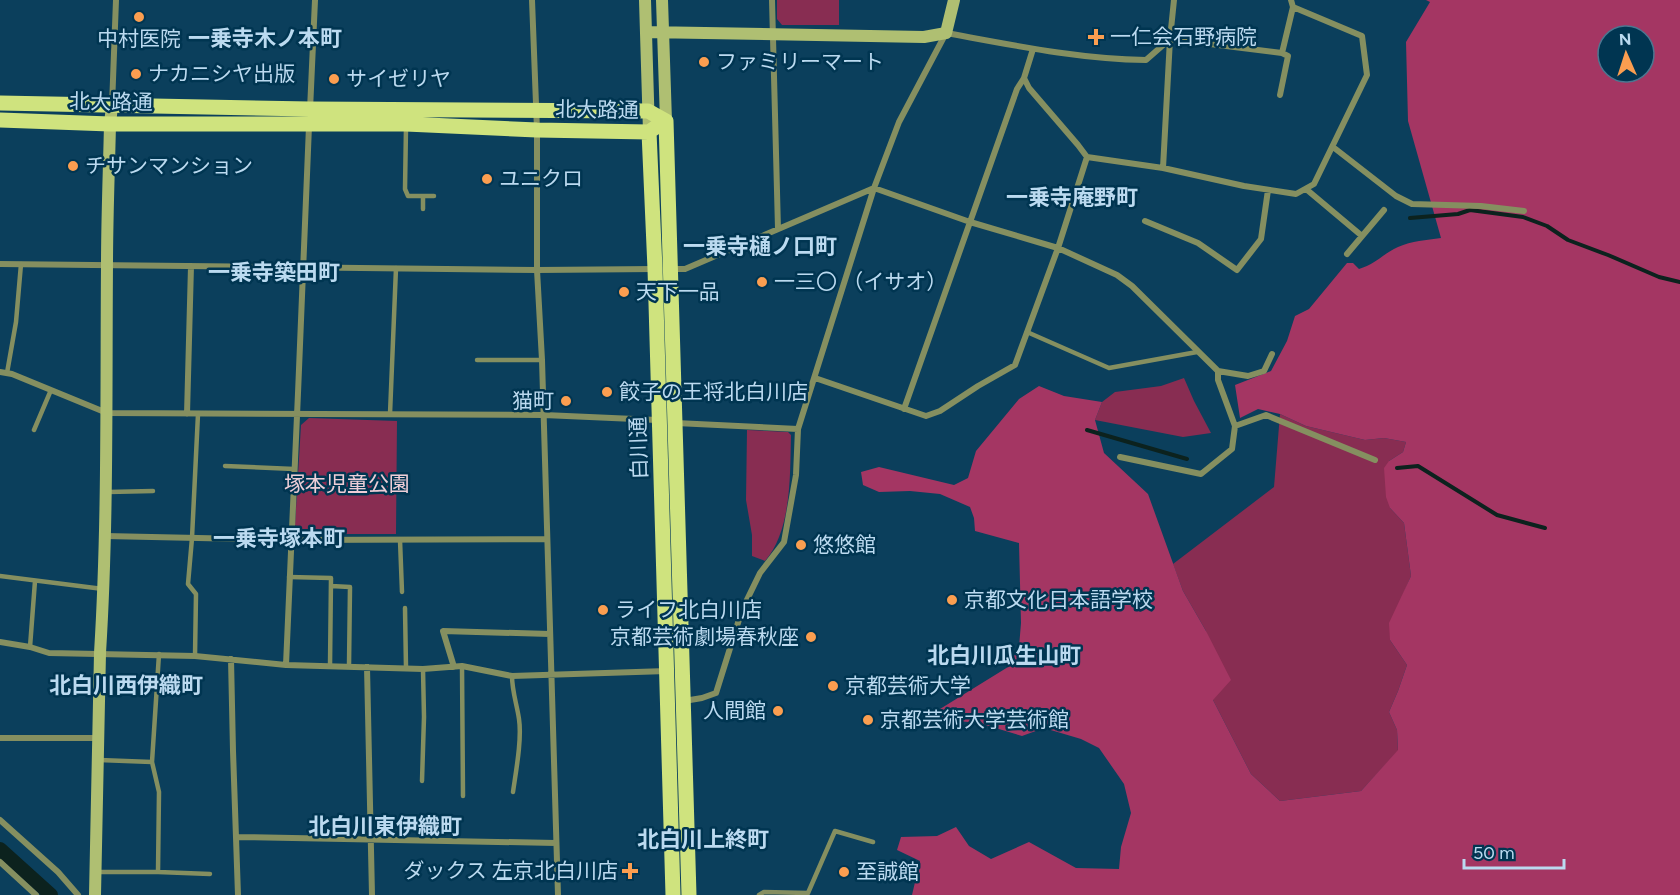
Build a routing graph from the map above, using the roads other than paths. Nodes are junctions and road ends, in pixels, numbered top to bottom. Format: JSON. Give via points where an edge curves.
{"nodes":[{"id":1,"x":116,"y":0,"type":"edge"},
{"id":2,"x":315,"y":0,"type":"edge"},
{"id":3,"x":532,"y":0,"type":"edge"},
{"id":4,"x":645,"y":0,"type":"edge"},
{"id":5,"x":662,"y":0,"type":"edge"},
{"id":6,"x":772,"y":0,"type":"edge"},
{"id":7,"x":954,"y":0,"type":"edge"},
{"id":8,"x":1174,"y":0,"type":"edge"},
{"id":9,"x":1292,"y":4,"type":"edge"},
{"id":10,"x":646,"y":32,"type":"junction"},
{"id":11,"x":664,"y":32,"type":"junction"},
{"id":12,"x":946,"y":33,"type":"junction"},
{"id":13,"x":773,"y":34,"type":"junction"},
{"id":14,"x":1170,"y":39,"type":"junction"},
{"id":15,"x":1033,"y":49,"type":"junction"},
{"id":16,"x":1282,"y":53,"type":"junction"},
{"id":17,"x":1024,"y":78,"type":"junction"},
{"id":18,"x":1280,"y":95,"type":"dead end"},
{"id":19,"x":0,"y":103,"type":"edge"},
{"id":20,"x":112,"y":106,"type":"junction"},
{"id":21,"x":536,"y":111,"type":"junction"},
{"id":22,"x":648,"y":111,"type":"junction"},
{"id":23,"x":310,"y":116,"type":"junction"},
{"id":24,"x":0,"y":120,"type":"edge"},
{"id":25,"x":666,"y":121,"type":"junction"},
{"id":26,"x":110,"y":124,"type":"junction"},
{"id":27,"x":406,"y":124,"type":"junction"},
{"id":28,"x":537,"y":130,"type":"junction"},
{"id":29,"x":649,"y":132,"type":"junction"},
{"id":30,"x":1333,"y":147,"type":"junction"},
{"id":31,"x":1087,"y":157,"type":"junction"},
{"id":32,"x":1163,"y":168,"type":"junction"},
{"id":33,"x":874,"y":188,"type":"junction"},
{"id":34,"x":1306,"y":189,"type":"junction"},
{"id":35,"x":1268,"y":190,"type":"junction"},
{"id":36,"x":423,"y":196,"type":"junction"},
{"id":37,"x":434,"y":196,"type":"dead end"},
{"id":38,"x":423,"y":209,"type":"dead end"},
{"id":39,"x":1384,"y":210,"type":"dead end"},
{"id":40,"x":1524,"y":211,"type":"dead end"},
{"id":41,"x":1145,"y":221,"type":"dead end"},
{"id":42,"x":970,"y":222,"type":"junction"},
{"id":43,"x":778,"y":229,"type":"junction"},
{"id":44,"x":1362,"y":236,"type":"junction"},
{"id":45,"x":1058,"y":248,"type":"junction"},
{"id":46,"x":1347,"y":254,"type":"dead end"},
{"id":47,"x":0,"y":264,"type":"edge"},
{"id":48,"x":21,"y":264,"type":"junction"},
{"id":49,"x":107,"y":265,"type":"junction"},
{"id":50,"x":191,"y":266,"type":"junction"},
{"id":51,"x":304,"y":267,"type":"junction"},
{"id":52,"x":396,"y":268,"type":"junction"},
{"id":53,"x":655,"y":269,"type":"junction"},
{"id":54,"x":672,"y":269,"type":"junction"},
{"id":55,"x":537,"y":270,"type":"junction"},
{"id":56,"x":1027,"y":332,"type":"junction"},
{"id":57,"x":1197,"y":352,"type":"junction"},
{"id":58,"x":1272,"y":354,"type":"dead end"},
{"id":59,"x":477,"y":360,"type":"dead end"},
{"id":60,"x":542,"y":360,"type":"junction"},
{"id":61,"x":1218,"y":371,"type":"junction"},
{"id":62,"x":3,"y":373,"type":"edge"},
{"id":63,"x":815,"y":378,"type":"junction"},
{"id":64,"x":51,"y":390,"type":"junction"},
{"id":65,"x":904,"y":408,"type":"junction"},
{"id":66,"x":107,"y":413,"type":"junction"},
{"id":67,"x":187,"y":414,"type":"junction"},
{"id":68,"x":198,"y":414,"type":"junction"},
{"id":69,"x":296,"y":414,"type":"junction"},
{"id":70,"x":390,"y":414,"type":"junction"},
{"id":71,"x":543,"y":415,"type":"junction"},
{"id":72,"x":667,"y":421,"type":"junction"},
{"id":73,"x":1235,"y":426,"type":"junction"},
{"id":74,"x":798,"y":429,"type":"junction"},
{"id":75,"x":34,"y":430,"type":"dead end"},
{"id":76,"x":1120,"y":457,"type":"dead end"},
{"id":77,"x":1375,"y":460,"type":"dead end"},
{"id":78,"x":225,"y":466,"type":"dead end"},
{"id":79,"x":294,"y":469,"type":"junction"},
{"id":80,"x":153,"y":491,"type":"dead end"},
{"id":81,"x":105,"y":492,"type":"junction"},
{"id":82,"x":104,"y":536,"type":"junction"},
{"id":83,"x":192,"y":538,"type":"junction"},
{"id":84,"x":547,"y":539,"type":"junction"},
{"id":85,"x":291,"y":540,"type":"junction"},
{"id":86,"x":400,"y":540,"type":"junction"},
{"id":87,"x":0,"y":576,"type":"edge"},
{"id":88,"x":289,"y":577,"type":"junction"},
{"id":89,"x":35,"y":581,"type":"junction"},
{"id":90,"x":331,"y":586,"type":"junction"},
{"id":91,"x":103,"y":589,"type":"junction"},
{"id":92,"x":402,"y":592,"type":"dead end"},
{"id":93,"x":405,"y":608,"type":"dead end"},
{"id":94,"x":550,"y":634,"type":"junction"},
{"id":95,"x":0,"y":642,"type":"edge"},
{"id":96,"x":30,"y":647,"type":"junction"},
{"id":97,"x":100,"y":653,"type":"junction"},
{"id":98,"x":159,"y":654,"type":"junction"},
{"id":99,"x":195,"y":656,"type":"junction"},
{"id":100,"x":231,"y":659,"type":"junction"},
{"id":101,"x":286,"y":665,"type":"junction"},
{"id":102,"x":330,"y":666,"type":"junction"},
{"id":103,"x":349,"y":666,"type":"junction"},
{"id":104,"x":462,"y":666,"type":"junction"},
{"id":105,"x":367,"y":667,"type":"junction"},
{"id":106,"x":454,"y":667,"type":"junction"},
{"id":107,"x":406,"y":668,"type":"junction"},
{"id":108,"x":423,"y":669,"type":"junction"},
{"id":109,"x":667,"y":671,"type":"junction"},
{"id":110,"x":683,"y":672,"type":"junction"},
{"id":111,"x":551,"y":675,"type":"junction"},
{"id":112,"x":512,"y":676,"type":"junction"},
{"id":113,"x":676,"y":701,"type":"junction"},
{"id":114,"x":0,"y":738,"type":"edge"},
{"id":115,"x":99,"y":738,"type":"junction"},
{"id":116,"x":99,"y":760,"type":"junction"},
{"id":117,"x":152,"y":762,"type":"junction"},
{"id":118,"x":422,"y":781,"type":"dead end"},
{"id":119,"x":513,"y":792,"type":"dead end"},
{"id":120,"x":463,"y":796,"type":"dead end"},
{"id":121,"x":0,"y":820,"type":"edge"},
{"id":122,"x":237,"y":837,"type":"junction"},
{"id":123,"x":371,"y":839,"type":"junction"},
{"id":124,"x":873,"y":842,"type":"dead end"},
{"id":125,"x":556,"y":843,"type":"junction"},
{"id":126,"x":0,"y":862,"type":"edge"},
{"id":127,"x":96,"y":872,"type":"junction"},
{"id":128,"x":158,"y":872,"type":"junction"},
{"id":129,"x":210,"y":874,"type":"dead end"},
{"id":130,"x":36,"y":895,"type":"edge"},
{"id":131,"x":78,"y":895,"type":"edge"},
{"id":132,"x":96,"y":895,"type":"edge"},
{"id":133,"x":238,"y":895,"type":"edge"},
{"id":134,"x":372,"y":895,"type":"edge"},
{"id":135,"x":558,"y":895,"type":"edge"},
{"id":136,"x":673,"y":895,"type":"edge"},
{"id":137,"x":689,"y":895,"type":"edge"},
{"id":138,"x":759,"y":895,"type":"edge"}],
"edges":[{"from":1,"to":20,"type":"street"},
{"from":2,"to":23,"type":"street"},
{"from":3,"to":21,"type":"street"},
{"from":4,"to":10,"type":"street","name":"白川通"},
{"from":5,"to":11,"type":"street","name":"白川通"},
{"from":6,"to":13,"type":"street"},
{"from":7,"to":12,"type":"street"},
{"from":8,"to":14,"type":"street"},
{"from":9,"to":16,"type":"street"},
{"from":9,"to":30,"type":"street","via":[[1362,36],[1367,75]]},
{"from":10,"to":11,"type":"street"},
{"from":10,"to":22,"type":"street","name":"白川通"},
{"from":11,"to":13,"type":"street"},
{"from":11,"to":25,"type":"street","name":"白川通"},
{"from":12,"to":13,"type":"street","via":[[924,37]]},
{"from":12,"to":15,"type":"street"},
{"from":12,"to":33,"type":"street","via":[[899,122]]},
{"from":13,"to":43,"type":"street"},
{"from":14,"to":15,"type":"street","via":[[1146,60]]},
{"from":14,"to":16,"type":"street"},
{"from":14,"to":32,"type":"street"},
{"from":15,"to":17,"type":"street"},
{"from":16,"to":18,"type":"street","via":[[1288,56]]},
{"from":17,"to":31,"type":"street"},
{"from":17,"to":42,"type":"street"},
{"from":19,"to":20,"type":"main road","name":"北大路通"},
{"from":20,"to":23,"type":"main road","name":"北大路通"},
{"from":20,"to":26,"type":"street"},
{"from":21,"to":22,"type":"main road","name":"北大路通"},
{"from":21,"to":23,"type":"main road","name":"北大路通"},
{"from":21,"to":28,"type":"street"},
{"from":22,"to":25,"type":"main road","name":"北大路通"},
{"from":22,"to":29,"type":"street","name":"白川通"},
{"from":23,"to":26,"type":"main road","name":"北大路通"},
{"from":23,"to":27,"type":"main road","name":"北大路通"},
{"from":23,"to":51,"type":"street"},
{"from":24,"to":26,"type":"main road","name":"北大路通"},
{"from":25,"to":29,"type":"main road","name":"北大路通"},
{"from":25,"to":54,"type":"main road","name":"白川通"},
{"from":26,"to":49,"type":"street"},
{"from":27,"to":28,"type":"main road","name":"北大路通"},
{"from":27,"to":36,"type":"lane","via":[[405,189],[408,196]]},
{"from":28,"to":29,"type":"main road","name":"北大路通"},
{"from":28,"to":55,"type":"street"},
{"from":29,"to":53,"type":"main road","name":"白川通"},
{"from":30,"to":34,"type":"street","via":[[1314,184]]},
{"from":30,"to":40,"type":"street","via":[[1412,204],[1463,204]]},
{"from":31,"to":32,"type":"street"},
{"from":31,"to":45,"type":"street"},
{"from":32,"to":35,"type":"street"},
{"from":33,"to":42,"type":"street"},
{"from":33,"to":43,"type":"street"},
{"from":33,"to":63,"type":"street"},
{"from":34,"to":35,"type":"street","via":[[1296,194]]},
{"from":34,"to":44,"type":"street"},
{"from":35,"to":41,"type":"street","via":[[1261,239],[1237,270],[1198,243]]},
{"from":36,"to":37,"type":"lane"},
{"from":36,"to":38,"type":"lane"},
{"from":39,"to":44,"type":"street"},
{"from":42,"to":45,"type":"street"},
{"from":42,"to":65,"type":"street"},
{"from":43,"to":54,"type":"street","via":[[685,269]]},
{"from":44,"to":46,"type":"street"},
{"from":45,"to":56,"type":"street"},
{"from":45,"to":57,"type":"street","via":[[1132,286]]},
{"from":47,"to":48,"type":"street"},
{"from":48,"to":49,"type":"street"},
{"from":48,"to":62,"type":"lane","via":[[16,322]]},
{"from":49,"to":50,"type":"street"},
{"from":49,"to":66,"type":"street"},
{"from":50,"to":51,"type":"street"},
{"from":50,"to":67,"type":"street"},
{"from":51,"to":52,"type":"street"},
{"from":51,"to":69,"type":"street"},
{"from":52,"to":55,"type":"street"},
{"from":52,"to":70,"type":"lane"},
{"from":53,"to":54,"type":"street"},
{"from":53,"to":55,"type":"street"},
{"from":53,"to":72,"type":"main road","name":"白川通"},
{"from":54,"to":72,"type":"main road","name":"白川通"},
{"from":55,"to":60,"type":"street"},
{"from":56,"to":57,"type":"lane","via":[[1109,368]]},
{"from":56,"to":65,"type":"street","via":[[1015,365],[940,411],[926,416]]},
{"from":57,"to":61,"type":"street"},
{"from":58,"to":61,"type":"street","via":[[1264,371],[1248,376]]},
{"from":59,"to":60,"type":"lane"},
{"from":60,"to":71,"type":"street"},
{"from":61,"to":73,"type":"street"},
{"from":62,"to":64,"type":"street"},
{"from":63,"to":65,"type":"street"},
{"from":63,"to":74,"type":"street"},
{"from":64,"to":66,"type":"street"},
{"from":64,"to":75,"type":"lane"},
{"from":66,"to":67,"type":"street"},
{"from":66,"to":81,"type":"street"},
{"from":67,"to":68,"type":"street"},
{"from":68,"to":69,"type":"street"},
{"from":68,"to":83,"type":"lane"},
{"from":69,"to":70,"type":"street"},
{"from":69,"to":79,"type":"street"},
{"from":70,"to":71,"type":"street"},
{"from":71,"to":72,"type":"street"},
{"from":71,"to":84,"type":"street"},
{"from":72,"to":74,"type":"street"},
{"from":72,"to":109,"type":"main road","name":"白川通"},
{"from":72,"to":110,"type":"main road","name":"白川通"},
{"from":73,"to":76,"type":"street","via":[[1232,450],[1201,474]]},
{"from":73,"to":77,"type":"street","via":[[1266,414]]},
{"from":74,"to":113,"type":"street","via":[[796,475],[784,542],[760,573],[742,610],[716,693]]},
{"from":78,"to":79,"type":"lane"},
{"from":79,"to":85,"type":"street"},
{"from":80,"to":81,"type":"lane"},
{"from":81,"to":82,"type":"street"},
{"from":82,"to":83,"type":"street"},
{"from":82,"to":91,"type":"street"},
{"from":83,"to":85,"type":"street"},
{"from":83,"to":99,"type":"lane","via":[[188,584],[196,594]]},
{"from":84,"to":86,"type":"street"},
{"from":84,"to":94,"type":"street"},
{"from":85,"to":86,"type":"street"},
{"from":85,"to":88,"type":"street"},
{"from":86,"to":92,"type":"lane"},
{"from":87,"to":89,"type":"lane"},
{"from":88,"to":90,"type":"lane","via":[[331,578]]},
{"from":88,"to":101,"type":"street"},
{"from":89,"to":91,"type":"lane"},
{"from":89,"to":96,"type":"lane"},
{"from":90,"to":102,"type":"lane"},
{"from":90,"to":103,"type":"lane","via":[[350,587]]},
{"from":91,"to":97,"type":"street"},
{"from":93,"to":107,"type":"lane"},
{"from":94,"to":106,"type":"street","via":[[443,631]]},
{"from":94,"to":111,"type":"street"},
{"from":95,"to":96,"type":"street"},
{"from":96,"to":97,"type":"street","via":[[49,653]]},
{"from":97,"to":98,"type":"street"},
{"from":97,"to":115,"type":"street"},
{"from":98,"to":99,"type":"street"},
{"from":98,"to":117,"type":"lane"},
{"from":99,"to":100,"type":"street"},
{"from":100,"to":101,"type":"street"},
{"from":100,"to":122,"type":"street"},
{"from":101,"to":102,"type":"street"},
{"from":102,"to":103,"type":"street"},
{"from":103,"to":105,"type":"street"},
{"from":104,"to":106,"type":"street"},
{"from":104,"to":112,"type":"street"},
{"from":104,"to":120,"type":"lane"},
{"from":105,"to":107,"type":"street"},
{"from":105,"to":123,"type":"street"},
{"from":106,"to":108,"type":"street"},
{"from":107,"to":108,"type":"street"},
{"from":108,"to":118,"type":"lane"},
{"from":109,"to":110,"type":"street"},
{"from":109,"to":111,"type":"street"},
{"from":109,"to":113,"type":"main road","name":"白川通"},
{"from":110,"to":113,"type":"main road","name":"白川通"},
{"from":111,"to":112,"type":"street"},
{"from":111,"to":125,"type":"street"},
{"from":112,"to":119,"type":"lane","via":[[520,721]]},
{"from":113,"to":136,"type":"main road","name":"白川通"},
{"from":113,"to":137,"type":"main road","name":"白川通"},
{"from":114,"to":115,"type":"street"},
{"from":115,"to":116,"type":"street"},
{"from":116,"to":117,"type":"lane"},
{"from":116,"to":127,"type":"street"},
{"from":117,"to":128,"type":"lane","via":[[159,792]]},
{"from":121,"to":131,"type":"street"},
{"from":122,"to":123,"type":"street"},
{"from":122,"to":133,"type":"street"},
{"from":123,"to":125,"type":"street"},
{"from":123,"to":134,"type":"street"},
{"from":124,"to":138,"type":"lane","via":[[835,831],[808,893]]},
{"from":125,"to":135,"type":"street"},
{"from":126,"to":130,"type":"street"},
{"from":127,"to":128,"type":"lane"},
{"from":127,"to":132,"type":"street"},
{"from":128,"to":129,"type":"lane"}]}
